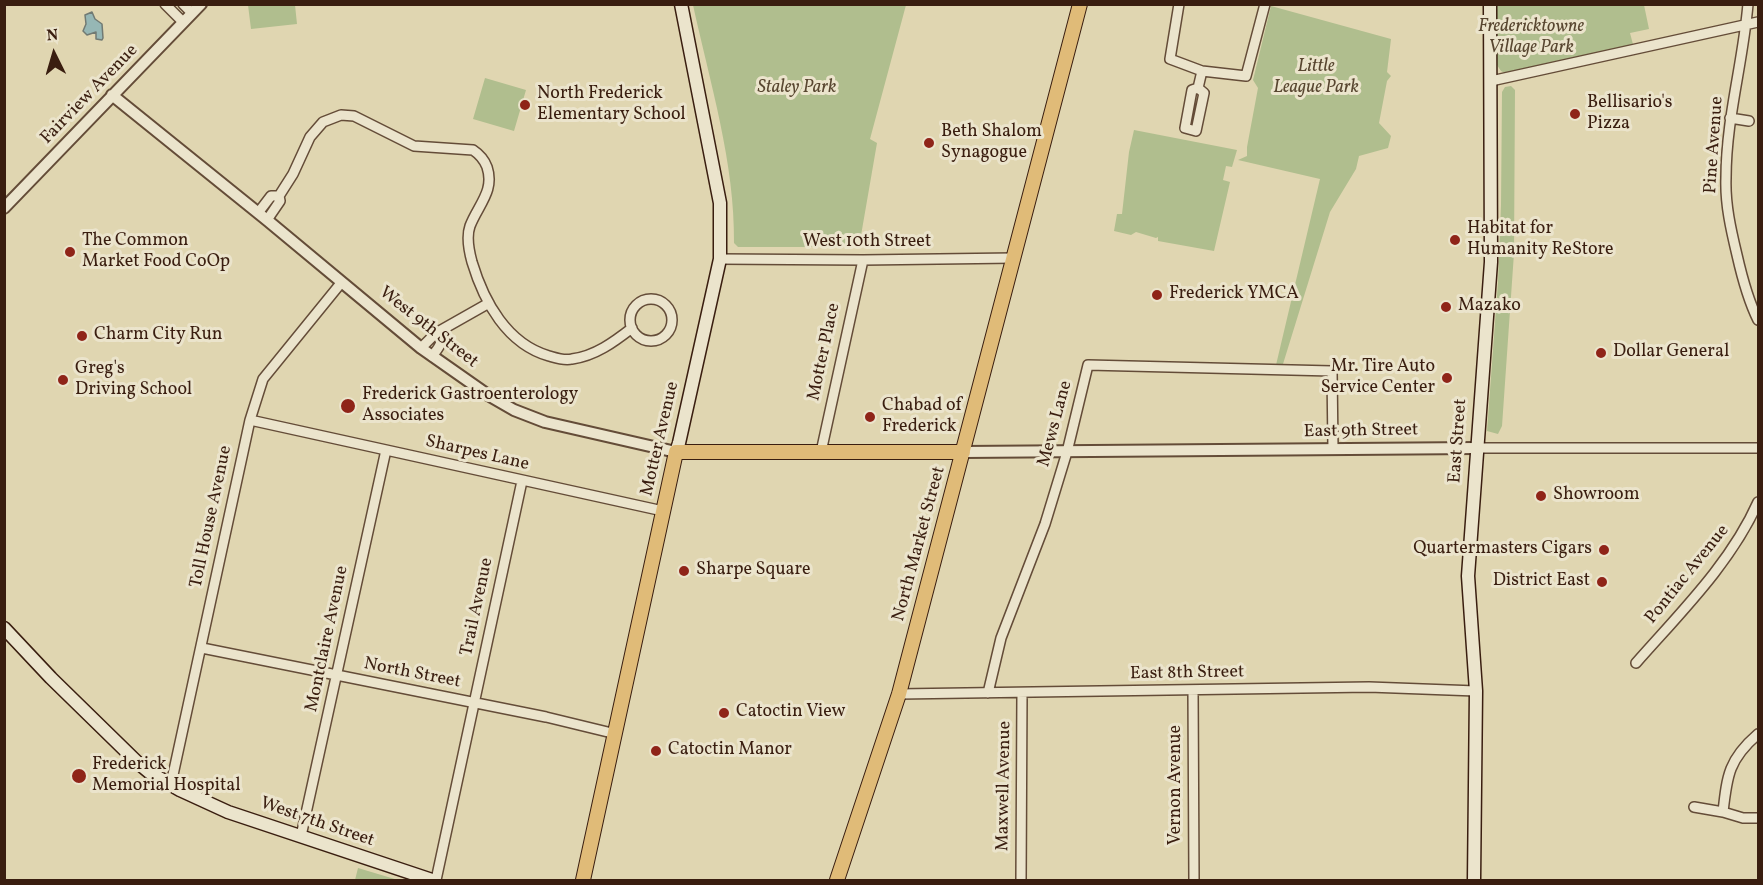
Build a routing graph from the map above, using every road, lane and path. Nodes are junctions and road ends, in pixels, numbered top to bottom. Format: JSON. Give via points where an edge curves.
{"nodes":[{"id":1,"x":165,"y":4,"type":"edge"},
{"id":2,"x":183,"y":4,"type":"edge"},
{"id":3,"x":201,"y":4,"type":"edge"},
{"id":4,"x":681,"y":4,"type":"edge"},
{"id":5,"x":1080,"y":4,"type":"edge"},
{"id":6,"x":1179,"y":4,"type":"edge"},
{"id":7,"x":1265,"y":4,"type":"edge"},
{"id":8,"x":1490,"y":4,"type":"edge"},
{"id":9,"x":1748,"y":4,"type":"edge"},
{"id":10,"x":192,"y":13,"type":"junction"},
{"id":11,"x":183,"y":22,"type":"junction"},
{"id":12,"x":1758,"y":22,"type":"edge"},
{"id":13,"x":1746,"y":25,"type":"junction"},
{"id":14,"x":1202,"y":71,"type":"junction"},
{"id":15,"x":1491,"y":81,"type":"junction"},
{"id":16,"x":1198,"y":88,"type":"dead end"},
{"id":17,"x":112,"y":95,"type":"junction"},
{"id":18,"x":1730,"y":118,"type":"junction"},
{"id":19,"x":1749,"y":121,"type":"dead end"},
{"id":20,"x":4,"y":208,"type":"edge"},
{"id":21,"x":263,"y":216,"type":"junction"},
{"id":22,"x":1014,"y":258,"type":"junction"},
{"id":23,"x":720,"y":259,"type":"junction"},
{"id":24,"x":862,"y":260,"type":"junction"},
{"id":25,"x":341,"y":282,"type":"junction"},
{"id":26,"x":489,"y":303,"type":"junction"},
{"id":27,"x":1758,"y":320,"type":"edge"},
{"id":28,"x":632,"y":328,"type":"junction"},
{"id":29,"x":442,"y":331,"type":"junction"},
{"id":30,"x":421,"y":348,"type":"junction"},
{"id":31,"x":432,"y":356,"type":"junction"},
{"id":32,"x":250,"y":420,"type":"junction"},
{"id":33,"x":1477,"y":448,"type":"junction"},
{"id":34,"x":1758,"y":448,"type":"edge"},
{"id":35,"x":1333,"y":449,"type":"junction"},
{"id":36,"x":386,"y":450,"type":"junction"},
{"id":37,"x":676,"y":452,"type":"junction"},
{"id":38,"x":821,"y":452,"type":"junction"},
{"id":39,"x":963,"y":452,"type":"junction"},
{"id":40,"x":1066,"y":452,"type":"junction"},
{"id":41,"x":522,"y":481,"type":"junction"},
{"id":42,"x":1758,"y":502,"type":"edge"},
{"id":43,"x":663,"y":511,"type":"junction"},
{"id":44,"x":4,"y":628,"type":"edge"},
{"id":45,"x":202,"y":648,"type":"junction"},
{"id":46,"x":1636,"y":663,"type":"dead end"},
{"id":47,"x":337,"y":676,"type":"junction"},
{"id":48,"x":1193,"y":690,"type":"junction"},
{"id":49,"x":1476,"y":691,"type":"junction"},
{"id":50,"x":988,"y":693,"type":"junction"},
{"id":51,"x":1023,"y":693,"type":"junction"},
{"id":52,"x":899,"y":694,"type":"junction"},
{"id":53,"x":473,"y":703,"type":"junction"},
{"id":54,"x":616,"y":734,"type":"junction"},
{"id":55,"x":1758,"y":734,"type":"edge"},
{"id":56,"x":171,"y":784,"type":"junction"},
{"id":57,"x":1694,"y":807,"type":"dead end"},
{"id":58,"x":1723,"y":812,"type":"junction"},
{"id":59,"x":1758,"y":818,"type":"edge"},
{"id":60,"x":301,"y":836,"type":"junction"},
{"id":61,"x":427,"y":880,"type":"edge"},
{"id":62,"x":583,"y":880,"type":"edge"},
{"id":63,"x":837,"y":880,"type":"edge"},
{"id":64,"x":1021,"y":880,"type":"edge"},
{"id":65,"x":1194,"y":880,"type":"edge"},
{"id":66,"x":1474,"y":880,"type":"edge"}],
"edges":[{"from":1,"to":11,"type":"street"},
{"from":2,"to":10,"type":"street"},
{"from":3,"to":10,"type":"street","name":"Fairview Avenue"},
{"from":4,"to":23,"type":"main road","name":"Motter Avenue","via":[[717,182]]},
{"from":5,"to":22,"type":"main road","name":"North Market Street"},
{"from":6,"to":14,"type":"street","via":[[1170,59]]},
{"from":7,"to":14,"type":"street","via":[[1246,76]]},
{"from":8,"to":15,"type":"main road","name":"East Street"},
{"from":9,"to":13,"type":"street","name":"Pine Avenue"},
{"from":10,"to":11,"type":"street","name":"Fairview Avenue"},
{"from":11,"to":17,"type":"street","name":"Fairview Avenue"},
{"from":12,"to":13,"type":"street"},
{"from":13,"to":15,"type":"street"},
{"from":13,"to":18,"type":"street","name":"Pine Avenue"},
{"from":14,"to":16,"type":"street"},
{"from":15,"to":33,"type":"main road","name":"East Street","via":[[1491,262]]},
{"from":17,"to":20,"type":"street","name":"Fairview Avenue"},
{"from":17,"to":21,"type":"street","name":"West 9th Street"},
{"from":18,"to":19,"type":"street"},
{"from":18,"to":27,"type":"street","name":"Pine Avenue","via":[[1726,178],[1729,221]]},
{"from":21,"to":25,"type":"street","name":"West 9th Street"},
{"from":21,"to":26,"type":"street","via":[[280,201],[279,196],[310,137],[323,122],[341,115],[354,116],[414,146],[472,150],[482,158],[489,174],[487,195],[470,225],[468,242]]},
{"from":22,"to":24,"type":"street","name":"West 10th Street"},
{"from":22,"to":39,"type":"main road","name":"North Market Street"},
{"from":23,"to":24,"type":"street","name":"West 10th Street"},
{"from":23,"to":37,"type":"main road","name":"Motter Avenue"},
{"from":24,"to":38,"type":"street","name":"Motter Place"},
{"from":25,"to":30,"type":"street","name":"West 9th Street"},
{"from":25,"to":32,"type":"street","name":"Toll House Avenue","via":[[263,379]]},
{"from":26,"to":28,"type":"street","via":[[516,340],[559,359],[589,354]]},
{"from":26,"to":29,"type":"street"},
{"from":28,"to":28,"type":"street","via":[[642,339],[662,338],[671,327],[672,313],[657,299],[643,300],[633,309]]},
{"from":29,"to":30,"type":"street"},
{"from":29,"to":31,"type":"street","via":[[440,346]]},
{"from":30,"to":31,"type":"street","name":"West 9th Street"},
{"from":31,"to":37,"type":"street","name":"West 9th Street","via":[[514,410],[545,422]]},
{"from":32,"to":36,"type":"street","name":"Sharpes Lane"},
{"from":32,"to":45,"type":"street","name":"Toll House Avenue"},
{"from":33,"to":34,"type":"street","name":"East 9th Street"},
{"from":33,"to":35,"type":"street","name":"East 9th Street"},
{"from":33,"to":49,"type":"main road","name":"East Street","via":[[1468,576]]},
{"from":35,"to":40,"type":"street","name":"East 9th Street"},
{"from":35,"to":40,"type":"street","name":"Mews Lane","via":[[1332,371],[1088,365]]},
{"from":36,"to":41,"type":"street","name":"Sharpes Lane"},
{"from":36,"to":47,"type":"street","name":"Montclaire Avenue"},
{"from":37,"to":38,"type":"main road","name":"West 9th Street"},
{"from":37,"to":43,"type":"main road","name":"Motter Avenue"},
{"from":38,"to":39,"type":"main road","name":"West 9th Street"},
{"from":39,"to":40,"type":"street","name":"East 9th Street"},
{"from":39,"to":52,"type":"main road","name":"North Market Street"},
{"from":40,"to":50,"type":"street","name":"Mews Lane","via":[[1045,524],[1002,638]]},
{"from":41,"to":43,"type":"street","name":"Sharpes Lane"},
{"from":41,"to":53,"type":"street","name":"Trail Avenue"},
{"from":42,"to":46,"type":"street","name":"Pontiac Avenue","via":[[1746,529]]},
{"from":43,"to":54,"type":"main road","name":"Motter Avenue"},
{"from":44,"to":56,"type":"main road","name":"West 7th Street","via":[[137,762]]},
{"from":45,"to":47,"type":"street","name":"North Street"},
{"from":45,"to":56,"type":"street","name":"Toll House Avenue"},
{"from":47,"to":53,"type":"street","name":"North Street"},
{"from":47,"to":60,"type":"street","name":"Montclaire Avenue"},
{"from":48,"to":49,"type":"street","name":"East 8th Street","via":[[1369,687]]},
{"from":48,"to":51,"type":"street","name":"East 8th Street"},
{"from":48,"to":65,"type":"street","name":"Vernon Avenue"},
{"from":49,"to":66,"type":"main road","name":"East Street"},
{"from":50,"to":51,"type":"street","name":"East 8th Street"},
{"from":50,"to":52,"type":"street","name":"East 8th Street"},
{"from":51,"to":64,"type":"street","name":"Maxwell Avenue"},
{"from":52,"to":63,"type":"main road","name":"North Market Street"},
{"from":53,"to":54,"type":"street","name":"North Street"},
{"from":53,"to":61,"type":"street","name":"Trail Avenue"},
{"from":54,"to":62,"type":"main road","name":"Motter Avenue"},
{"from":55,"to":58,"type":"street","via":[[1742,748],[1733,764]]},
{"from":56,"to":60,"type":"main road","name":"West 7th Street","via":[[228,812]]},
{"from":57,"to":58,"type":"street"},
{"from":58,"to":59,"type":"street"},
{"from":60,"to":61,"type":"main road","name":"West 7th Street"}]}
